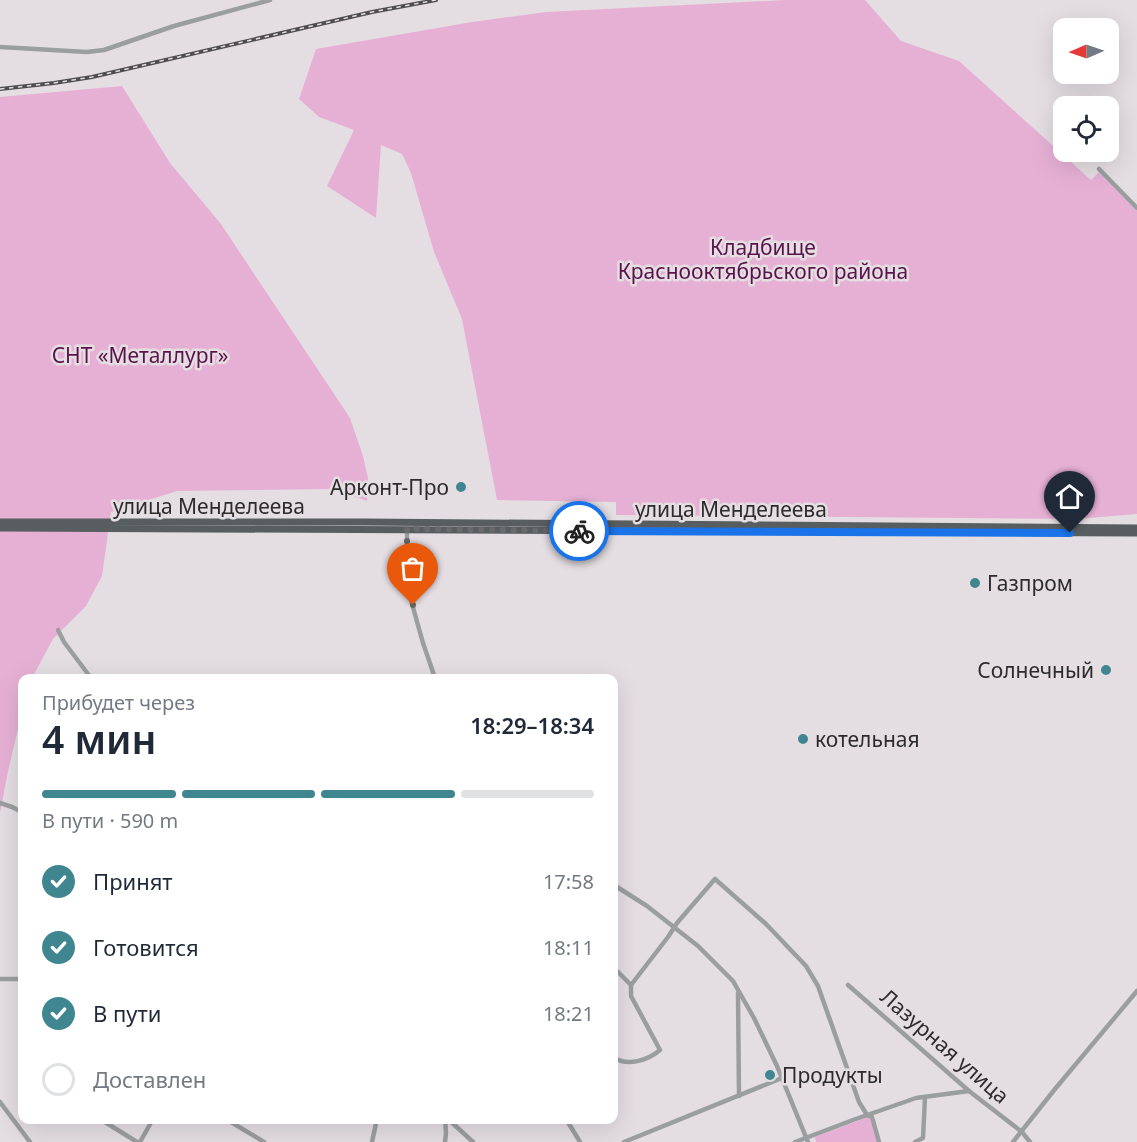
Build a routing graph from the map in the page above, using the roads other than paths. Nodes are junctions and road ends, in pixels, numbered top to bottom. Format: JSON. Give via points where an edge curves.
{"nodes":[{"id":1,"x":270,"y":0,"type":"edge"},
{"id":2,"x":0,"y":47,"type":"edge"},
{"id":3,"x":1099,"y":170,"type":"dead end"},
{"id":4,"x":1137,"y":208,"type":"edge"},
{"id":5,"x":0,"y":522,"type":"edge"},
{"id":6,"x":0,"y":528,"type":"edge"},
{"id":7,"x":1137,"y":528,"type":"edge"},
{"id":8,"x":407,"y":529,"type":"junction"},
{"id":9,"x":1137,"y":533,"type":"edge"},
{"id":10,"x":58,"y":630,"type":"dead end"},
{"id":11,"x":88,"y":674,"type":"edge"},
{"id":12,"x":434,"y":674,"type":"edge"},
{"id":13,"x":0,"y":803,"type":"edge"},
{"id":14,"x":18,"y":810,"type":"edge"},
{"id":15,"x":618,"y":888,"type":"edge"},
{"id":16,"x":675,"y":928,"type":"junction"},
{"id":17,"x":618,"y":972,"type":"edge"},
{"id":18,"x":18,"y":979,"type":"edge"},
{"id":19,"x":0,"y":980,"type":"edge"},
{"id":20,"x":631,"y":985,"type":"junction"},
{"id":21,"x":848,"y":985,"type":"dead end"},
{"id":22,"x":738,"y":991,"type":"junction"},
{"id":23,"x":1137,"y":991,"type":"edge"},
{"id":24,"x":618,"y":1060,"type":"edge"},
{"id":25,"x":782,"y":1078,"type":"junction"},
{"id":26,"x":969,"y":1091,"type":"junction"},
{"id":27,"x":739,"y":1096,"type":"junction"},
{"id":28,"x":925,"y":1096,"type":"junction"},
{"id":29,"x":0,"y":1102,"type":"edge"},
{"id":30,"x":867,"y":1115,"type":"junction"},
{"id":31,"x":108,"y":1124,"type":"edge"},
{"id":32,"x":150,"y":1124,"type":"edge"},
{"id":33,"x":234,"y":1124,"type":"edge"},
{"id":34,"x":376,"y":1124,"type":"edge"},
{"id":35,"x":446,"y":1124,"type":"edge"},
{"id":36,"x":452,"y":1124,"type":"edge"},
{"id":37,"x":569,"y":1124,"type":"edge"},
{"id":38,"x":1022,"y":1132,"type":"junction"},
{"id":39,"x":807,"y":1140,"type":"edge"},
{"id":40,"x":30,"y":1142,"type":"edge"},
{"id":41,"x":139,"y":1142,"type":"edge"},
{"id":42,"x":264,"y":1142,"type":"edge"},
{"id":43,"x":372,"y":1142,"type":"edge"},
{"id":44,"x":445,"y":1142,"type":"edge"},
{"id":45,"x":473,"y":1142,"type":"edge"},
{"id":46,"x":580,"y":1142,"type":"edge"},
{"id":47,"x":624,"y":1142,"type":"edge"},
{"id":48,"x":795,"y":1142,"type":"edge"},
{"id":49,"x":879,"y":1142,"type":"edge"},
{"id":50,"x":915,"y":1142,"type":"edge"},
{"id":51,"x":1013,"y":1142,"type":"edge"},
{"id":52,"x":1030,"y":1142,"type":"edge"}],
"edges":[{"from":1,"to":2,"type":"street","via":[[105,50]]},
{"from":3,"to":4,"type":"street"},
{"from":5,"to":7,"type":"highway","name":"улица Менделеева"},
{"from":6,"to":8,"type":"highway","name":"улица Менделеева"},
{"from":8,"to":9,"type":"highway","name":"улица Менделеева"},
{"from":8,"to":12,"type":"street","via":[[407,586]]},
{"from":10,"to":11,"type":"street"},
{"from":13,"to":14,"type":"street"},
{"from":15,"to":16,"type":"street"},
{"from":16,"to":20,"type":"street"},
{"from":16,"to":22,"type":"street","via":[[733,981]]},
{"from":16,"to":30,"type":"street","via":[[715,879],[766,924],[806,966],[818,986]]},
{"from":17,"to":20,"type":"street"},
{"from":18,"to":19,"type":"street"},
{"from":20,"to":24,"type":"street","via":[[631,996],[660,1050],[638,1062]]},
{"from":21,"to":26,"type":"street","name":"Лазурная улица"},
{"from":22,"to":25,"type":"street"},
{"from":22,"to":27,"type":"street"},
{"from":23,"to":38,"type":"street"},
{"from":25,"to":27,"type":"street"},
{"from":25,"to":39,"type":"street"},
{"from":26,"to":28,"type":"street"},
{"from":26,"to":38,"type":"street","name":"Лазурная улица"},
{"from":27,"to":47,"type":"street"},
{"from":28,"to":30,"type":"street"},
{"from":28,"to":50,"type":"street","via":[[923,1138]]},
{"from":29,"to":40,"type":"street"},
{"from":30,"to":39,"type":"street"},
{"from":30,"to":49,"type":"street","via":[[872,1117]]},
{"from":31,"to":41,"type":"street"},
{"from":32,"to":41,"type":"street"},
{"from":33,"to":42,"type":"street"},
{"from":34,"to":43,"type":"street"},
{"from":35,"to":44,"type":"street"},
{"from":36,"to":45,"type":"street"},
{"from":37,"to":46,"type":"street"},
{"from":38,"to":51,"type":"street"},
{"from":38,"to":52,"type":"street","name":"Лазурная улица"},
{"from":39,"to":48,"type":"street"}]}
